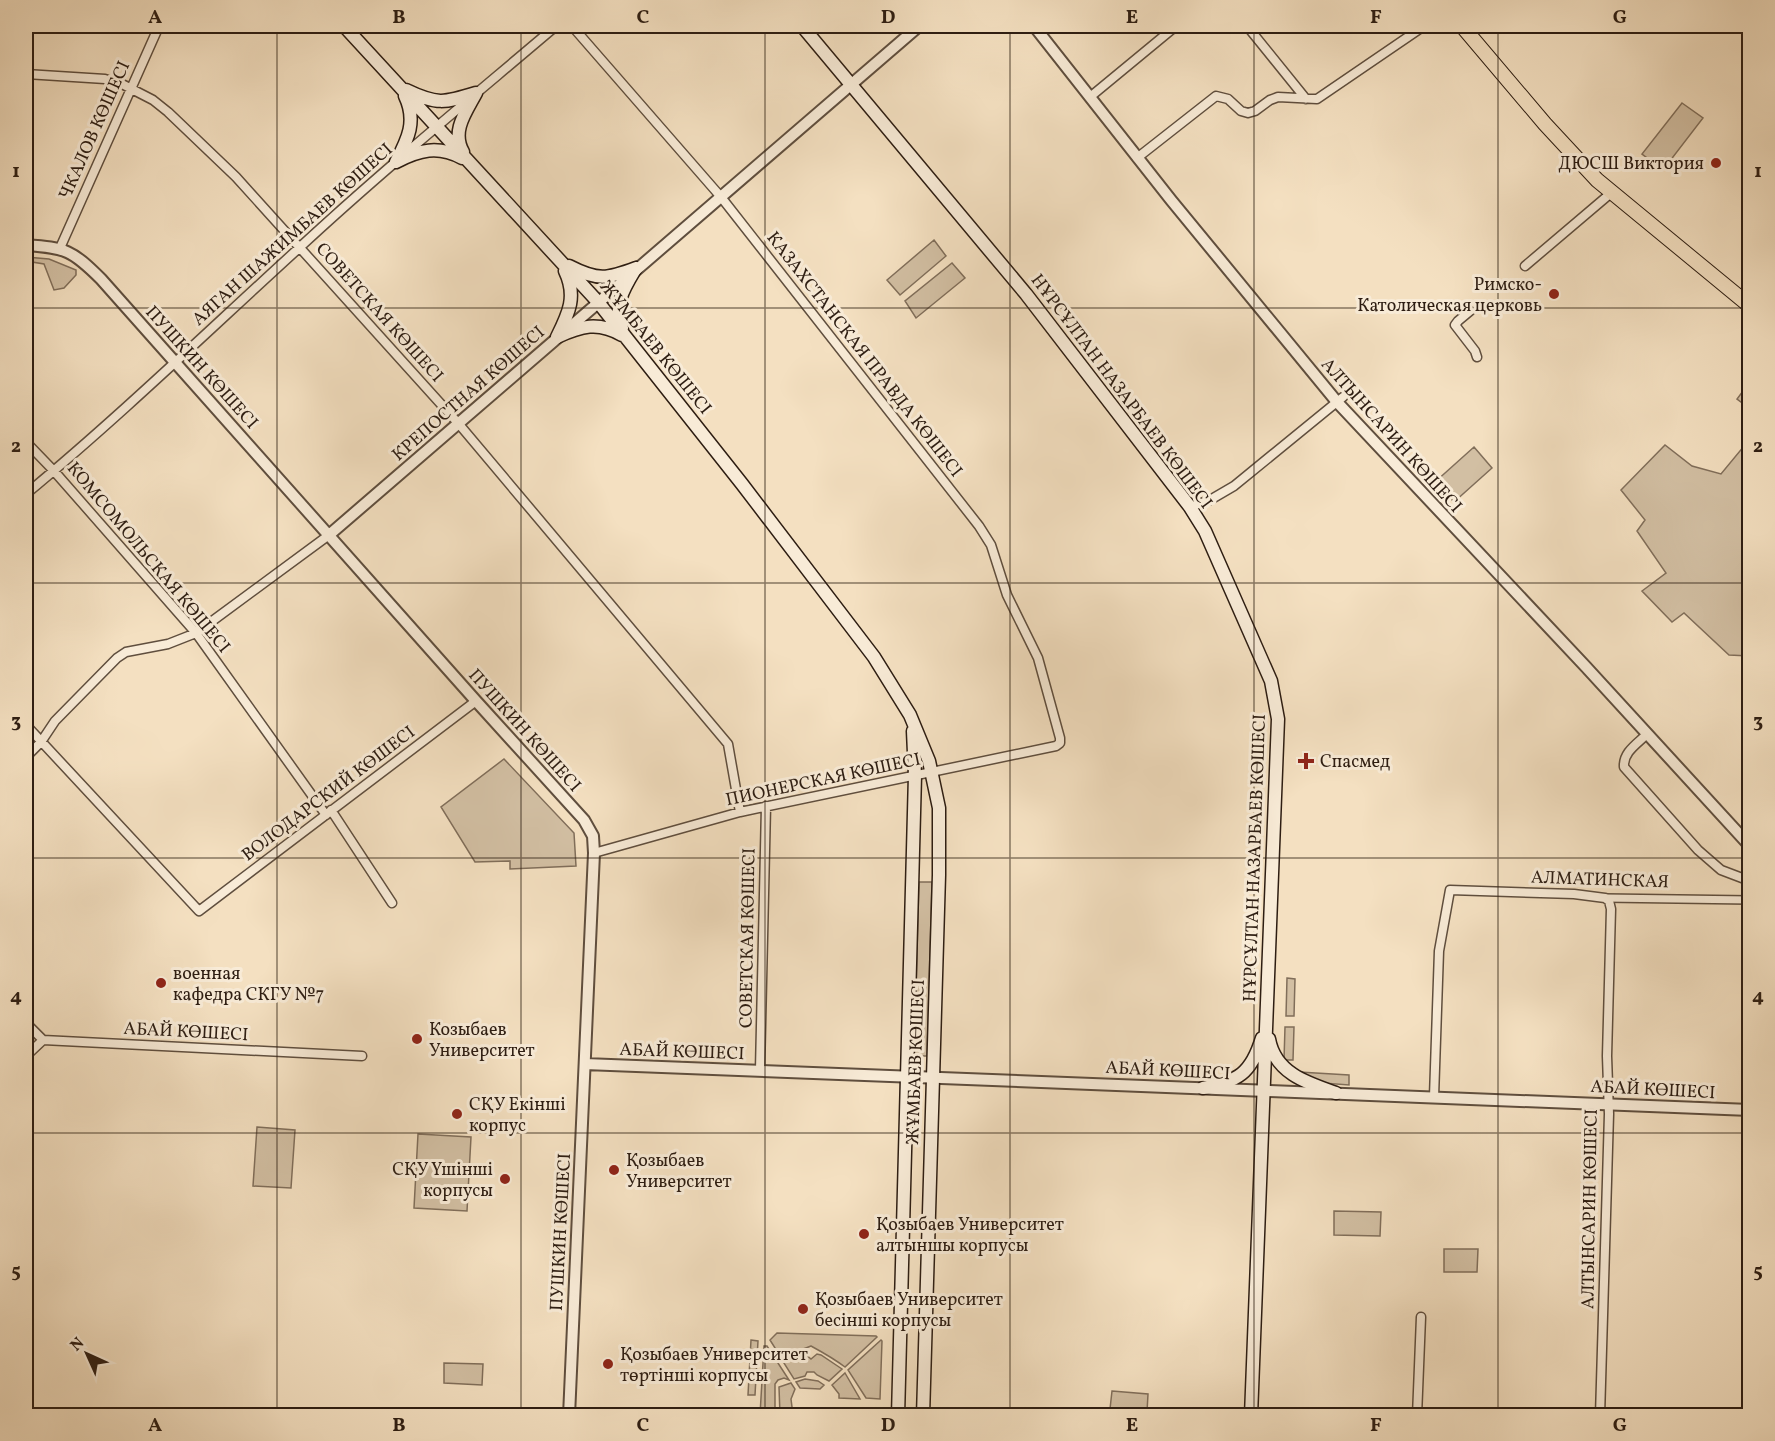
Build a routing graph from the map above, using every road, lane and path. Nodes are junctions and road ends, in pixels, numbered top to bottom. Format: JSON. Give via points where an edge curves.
{"nodes":[{"id":1,"x":159,"y":26,"type":"edge"},
{"id":2,"x":344,"y":26,"type":"edge"},
{"id":3,"x":556,"y":26,"type":"edge"},
{"id":4,"x":572,"y":26,"type":"edge"},
{"id":5,"x":802,"y":26,"type":"edge"},
{"id":6,"x":919,"y":26,"type":"edge"},
{"id":7,"x":1034,"y":26,"type":"edge"},
{"id":8,"x":1176,"y":26,"type":"edge"},
{"id":9,"x":1247,"y":26,"type":"edge"},
{"id":10,"x":1424,"y":26,"type":"edge"},
{"id":11,"x":1462,"y":26,"type":"edge"},
{"id":12,"x":26,"y":74,"type":"edge"},
{"id":13,"x":851,"y":84,"type":"junction"},
{"id":14,"x":400,"y":87,"type":"junction"},
{"id":15,"x":129,"y":88,"type":"junction"},
{"id":16,"x":476,"y":93,"type":"junction"},
{"id":17,"x":1090,"y":98,"type":"junction"},
{"id":18,"x":1306,"y":99,"type":"junction"},
{"id":19,"x":437,"y":126,"type":"junction"},
{"id":20,"x":1137,"y":158,"type":"junction"},
{"id":21,"x":469,"y":161,"type":"junction"},
{"id":22,"x":396,"y":162,"type":"junction"},
{"id":23,"x":1611,"y":193,"type":"junction"},
{"id":24,"x":721,"y":196,"type":"junction"},
{"id":25,"x":26,"y":245,"type":"edge"},
{"id":26,"x":299,"y":247,"type":"junction"},
{"id":27,"x":60,"y":248,"type":"junction"},
{"id":28,"x":562,"y":263,"type":"junction"},
{"id":29,"x":1526,"y":266,"type":"dead end"},
{"id":30,"x":636,"y":268,"type":"junction"},
{"id":31,"x":598,"y":302,"type":"junction"},
{"id":32,"x":1749,"y":306,"type":"edge"},
{"id":33,"x":1470,"y":311,"type":"dead end"},
{"id":34,"x":557,"y":337,"type":"junction"},
{"id":35,"x":626,"y":337,"type":"junction"},
{"id":36,"x":1477,"y":357,"type":"dead end"},
{"id":37,"x":176,"y":362,"type":"junction"},
{"id":38,"x":1340,"y":399,"type":"junction"},
{"id":39,"x":458,"y":423,"type":"junction"},
{"id":40,"x":26,"y":441,"type":"edge"},
{"id":41,"x":54,"y":471,"type":"junction"},
{"id":42,"x":26,"y":494,"type":"edge"},
{"id":43,"x":1191,"y":507,"type":"junction"},
{"id":44,"x":329,"y":535,"type":"junction"},
{"id":45,"x":196,"y":633,"type":"junction"},
{"id":46,"x":476,"y":701,"type":"junction"},
{"id":47,"x":910,"y":715,"type":"junction"},
{"id":48,"x":26,"y":725,"type":"edge"},
{"id":49,"x":1647,"y":734,"type":"junction"},
{"id":50,"x":41,"y":742,"type":"junction"},
{"id":51,"x":1060,"y":743,"type":"joint"},
{"id":52,"x":26,"y":757,"type":"edge"},
{"id":53,"x":932,"y":772,"type":"junction"},
{"id":54,"x":915,"y":775,"type":"junction"},
{"id":55,"x":766,"y":806,"type":"junction"},
{"id":56,"x":740,"y":812,"type":"junction"},
{"id":57,"x":329,"y":813,"type":"junction"},
{"id":58,"x":1749,"y":846,"type":"edge"},
{"id":59,"x":594,"y":853,"type":"junction"},
{"id":60,"x":1749,"y":881,"type":"edge"},
{"id":61,"x":1605,"y":898,"type":"junction"},
{"id":62,"x":1749,"y":900,"type":"edge"},
{"id":63,"x":392,"y":903,"type":"dead end"},
{"id":64,"x":1266,"y":1019,"type":"junction"},
{"id":65,"x":26,"y":1023,"type":"edge"},
{"id":66,"x":43,"y":1040,"type":"junction"},
{"id":67,"x":26,"y":1056,"type":"edge"},
{"id":68,"x":362,"y":1056,"type":"dead end"},
{"id":69,"x":585,"y":1064,"type":"junction"},
{"id":70,"x":760,"y":1070,"type":"junction"},
{"id":71,"x":906,"y":1076,"type":"junction"},
{"id":72,"x":933,"y":1077,"type":"junction"},
{"id":73,"x":1203,"y":1088,"type":"junction"},
{"id":74,"x":1264,"y":1091,"type":"junction"},
{"id":75,"x":1336,"y":1093,"type":"junction"},
{"id":76,"x":1434,"y":1097,"type":"junction"},
{"id":77,"x":1607,"y":1103,"type":"junction"},
{"id":78,"x":1749,"y":1110,"type":"edge"},
{"id":79,"x":1421,"y":1317,"type":"dead end"},
{"id":80,"x":569,"y":1416,"type":"edge"},
{"id":81,"x":898,"y":1416,"type":"edge"},
{"id":82,"x":923,"y":1416,"type":"edge"},
{"id":83,"x":1251,"y":1416,"type":"edge"},
{"id":84,"x":1418,"y":1416,"type":"edge"},
{"id":85,"x":1600,"y":1416,"type":"edge"}],
"edges":[{"from":1,"to":15,"type":"street","name":"ЧКАЛОВ КӨШЕСІ"},
{"from":2,"to":14,"type":"main road","name":"ЖҰМБАЕВ КӨШЕСІ"},
{"from":3,"to":16,"type":"street","name":"АЯГАН ШАЖИМБАЕВ КӨШЕСІ"},
{"from":4,"to":24,"type":"street","name":"КАЗАХСТАНСКАЯ ПРАВДА КӨШЕСІ"},
{"from":5,"to":13,"type":"main road","name":"НҰРСҰЛТАН НАЗАРБАЕВ КӨШЕСІ"},
{"from":6,"to":13,"type":"street","name":"КРЕПОСТНАЯ КӨШЕСІ"},
{"from":7,"to":17,"type":"street","name":"АЛТЫНСАРИН КӨШЕСІ"},
{"from":8,"to":17,"type":"street"},
{"from":9,"to":18,"type":"street"},
{"from":10,"to":18,"type":"street","via":[[1320,98]]},
{"from":11,"to":23,"type":"main road","via":[[1557,137]]},
{"from":12,"to":15,"type":"street","name":"СОВЕТСКАЯ КӨШЕСІ","via":[[105,79]]},
{"from":13,"to":24,"type":"street","name":"КРЕПОСТНАЯ КӨШЕСІ"},
{"from":13,"to":43,"type":"main road","name":"НҰРСҰЛТАН НАЗАРБАЕВ КӨШЕСІ","via":[[1026,294]]},
{"from":14,"to":16,"type":"main road","via":[[437,102]]},
{"from":14,"to":19,"type":"main road","name":"ЖҰМБАЕВ КӨШЕСІ"},
{"from":14,"to":22,"type":"main road","via":[[412,122]]},
{"from":15,"to":26,"type":"street","name":"СОВЕТСКАЯ КӨШЕСІ","via":[[168,112],[236,177]]},
{"from":15,"to":27,"type":"street","name":"ЧКАЛОВ КӨШЕСІ"},
{"from":16,"to":19,"type":"street","name":"АЯГАН ШАЖИМБАЕВ КӨШЕСІ"},
{"from":16,"to":21,"type":"main road","via":[[458,132],[459,145]]},
{"from":17,"to":20,"type":"street","name":"АЛТЫНСАРИН КӨШЕСІ"},
{"from":18,"to":20,"type":"street","via":[[1278,97],[1248,113],[1216,96]]},
{"from":19,"to":21,"type":"main road","name":"ЖҰМБАЕВ КӨШЕСІ"},
{"from":19,"to":22,"type":"street","name":"АЯГАН ШАЖИМБАЕВ КӨШЕСІ"},
{"from":20,"to":38,"type":"street","name":"АЛТЫНСАРИН КӨШЕСІ"},
{"from":21,"to":22,"type":"main road","via":[[434,149]]},
{"from":21,"to":28,"type":"main road","name":"ЖҰМБАЕВ КӨШЕСІ"},
{"from":22,"to":26,"type":"street","name":"АЯГАН ШАЖИМБАЕВ КӨШЕСІ"},
{"from":23,"to":29,"type":"street"},
{"from":23,"to":32,"type":"main road"},
{"from":24,"to":30,"type":"street","name":"КРЕПОСТНАЯ КӨШЕСІ"},
{"from":24,"to":51,"type":"street","name":"КАЗАХСТАНСКАЯ ПРАВДА КӨШЕСІ","via":[[983,531],[1007,596],[1038,658]]},
{"from":25,"to":27,"type":"street","name":"ПУШКИН КӨШЕСІ"},
{"from":26,"to":37,"type":"street","name":"АЯГАН ШАЖИМБАЕВ КӨШЕСІ"},
{"from":26,"to":39,"type":"street","name":"СОВЕТСКАЯ КӨШЕСІ"},
{"from":27,"to":37,"type":"street","name":"ПУШКИН КӨШЕСІ","via":[[87,265]]},
{"from":28,"to":30,"type":"main road","via":[[598,278]]},
{"from":28,"to":31,"type":"main road","name":"ЖҰМБАЕВ КӨШЕСІ"},
{"from":28,"to":34,"type":"main road","via":[[573,297],[570,313]]},
{"from":30,"to":31,"type":"street","name":"КРЕПОСТНАЯ КӨШЕСІ"},
{"from":30,"to":35,"type":"main road","via":[[618,306]]},
{"from":31,"to":34,"type":"street","name":"КРЕПОСТНАЯ КӨШЕСІ"},
{"from":31,"to":35,"type":"main road","name":"ЖҰМБАЕВ КӨШЕСІ"},
{"from":33,"to":36,"type":"street","via":[[1455,326]]},
{"from":34,"to":35,"type":"main road","via":[[595,325]]},
{"from":34,"to":39,"type":"street","name":"КРЕПОСТНАЯ КӨШЕСІ"},
{"from":35,"to":47,"type":"main road","name":"ЖҰМБАЕВ КӨШЕСІ","via":[[867,649]]},
{"from":37,"to":41,"type":"street","name":"АЯГАН ШАЖИМБАЕВ КӨШЕСІ"},
{"from":37,"to":44,"type":"street","name":"ПУШКИН КӨШЕСІ"},
{"from":38,"to":43,"type":"street","via":[[1234,486]]},
{"from":38,"to":49,"type":"street","name":"АЛТЫНСАРИН КӨШЕСІ"},
{"from":39,"to":44,"type":"street","name":"КРЕПОСТНАЯ КӨШЕСІ"},
{"from":39,"to":56,"type":"street","name":"СОВЕТСКАЯ КӨШЕСІ","via":[[728,744]]},
{"from":40,"to":41,"type":"street","name":"КОМСОМОЛЬСКАЯ КӨШЕСІ"},
{"from":41,"to":42,"type":"street","name":"АЯГАН ШАЖИМБАЕВ КӨШЕСІ"},
{"from":41,"to":45,"type":"street","name":"КОМСОМОЛЬСКАЯ КӨШЕСІ"},
{"from":43,"to":64,"type":"main road","name":"НҰРСҰЛТАН НАЗАРБАЕВ КӨШЕСІ","via":[[1271,681],[1278,707]]},
{"from":44,"to":45,"type":"street","name":"КРЕПОСТНАЯ КӨШЕСІ"},
{"from":44,"to":46,"type":"street","name":"ПУШКИН КӨШЕСІ"},
{"from":45,"to":50,"type":"street","name":"КРЕПОСТНАЯ КӨШЕСІ","via":[[168,644],[126,652],[117,658],[55,721]]},
{"from":45,"to":57,"type":"street","name":"КОМСОМОЛЬСКАЯ КӨШЕСІ"},
{"from":46,"to":57,"type":"street","name":"ВОЛОДАРСКИЙ КӨШЕСІ"},
{"from":46,"to":59,"type":"street","name":"ПУШКИН КӨШЕСІ","via":[[584,820],[593,836]]},
{"from":47,"to":53,"type":"main road","name":"ЖҰМБАЕВ КӨШЕСІ"},
{"from":47,"to":54,"type":"main road","name":"ЖҰМБАЕВ КӨШЕСІ"},
{"from":48,"to":50,"type":"street"},
{"from":49,"to":58,"type":"street","name":"АЛТЫНСАРИН КӨШЕСІ"},
{"from":49,"to":60,"type":"street","via":[[1627,753],[1624,767],[1698,850],[1721,870]]},
{"from":50,"to":52,"type":"street","name":"КРЕПОСТНАЯ КӨШЕСІ"},
{"from":50,"to":57,"type":"street","name":"ВОЛОДАРСКИЙ КӨШЕСІ","via":[[199,911]]},
{"from":51,"to":53,"type":"street","name":"ПИОНЕРСКАЯ КӨШЕСІ"},
{"from":53,"to":54,"type":"street","name":"ПИОНЕРСКАЯ КӨШЕСІ"},
{"from":53,"to":72,"type":"main road","name":"ЖҰМБАЕВ КӨШЕСІ","via":[[939,808]]},
{"from":54,"to":55,"type":"street","name":"ПИОНЕРСКАЯ КӨШЕСІ"},
{"from":54,"to":71,"type":"main road","name":"ЖҰМБАЕВ КӨШЕСІ"},
{"from":55,"to":56,"type":"street","name":"ПИОНЕРСКАЯ КӨШЕСІ"},
{"from":55,"to":70,"type":"street","name":"СОВЕТСКАЯ КӨШЕСІ"},
{"from":56,"to":59,"type":"street","name":"ПИОНЕРСКАЯ КӨШЕСІ"},
{"from":57,"to":63,"type":"street","name":"КОМСОМОЛЬСКАЯ КӨШЕСІ"},
{"from":59,"to":69,"type":"street","name":"ПУШКИН КӨШЕСІ"},
{"from":61,"to":62,"type":"street","name":"АЛМАТИНСКАЯ"},
{"from":61,"to":76,"type":"street","name":"АЛМАТИНСКАЯ","via":[[1450,890],[1438,951]]},
{"from":61,"to":77,"type":"street","name":"АЛТЫНСАРИН КӨШЕСІ","via":[[1611,909]]},
{"from":64,"to":73,"type":"main road","via":[[1258,1050],[1243,1073],[1226,1084]]},
{"from":64,"to":74,"type":"main road","name":"НҰРСҰЛТАН НАЗАРБАЕВ КӨШЕСІ"},
{"from":64,"to":75,"type":"main road","via":[[1269,1044],[1282,1066],[1309,1083]]},
{"from":65,"to":66,"type":"street"},
{"from":66,"to":67,"type":"street"},
{"from":66,"to":68,"type":"street","name":"АБАЙ КӨШЕСІ"},
{"from":69,"to":70,"type":"street","name":"АБАЙ КӨШЕСІ"},
{"from":69,"to":80,"type":"street","name":"ПУШКИН КӨШЕСІ"},
{"from":70,"to":71,"type":"street","name":"АБАЙ КӨШЕСІ"},
{"from":71,"to":72,"type":"street","name":"АБАЙ КӨШЕСІ"},
{"from":71,"to":81,"type":"main road","name":"ЖҰМБАЕВ КӨШЕСІ"},
{"from":72,"to":73,"type":"street","name":"АБАЙ КӨШЕСІ"},
{"from":72,"to":82,"type":"main road","name":"ЖҰМБАЕВ КӨШЕСІ"},
{"from":73,"to":74,"type":"street","name":"АБАЙ КӨШЕСІ"},
{"from":74,"to":75,"type":"street","name":"АБАЙ КӨШЕСІ"},
{"from":74,"to":83,"type":"main road","name":"НҰРСҰЛТАН НАЗАРБАЕВ КӨШЕСІ"},
{"from":75,"to":76,"type":"street","name":"АБАЙ КӨШЕСІ"},
{"from":76,"to":77,"type":"street","name":"АБАЙ КӨШЕСІ"},
{"from":77,"to":78,"type":"street","name":"АБАЙ КӨШЕСІ"},
{"from":77,"to":85,"type":"street","name":"АЛТЫНСАРИН КӨШЕСІ"},
{"from":79,"to":84,"type":"street"}]}
